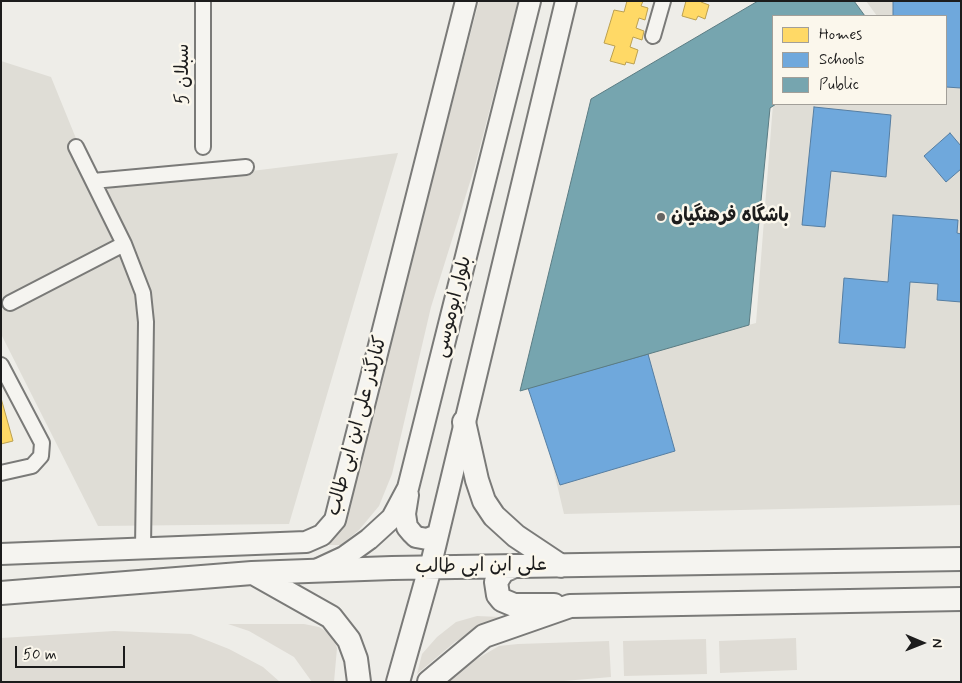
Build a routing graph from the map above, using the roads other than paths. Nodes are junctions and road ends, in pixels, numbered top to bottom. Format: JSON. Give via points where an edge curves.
{"nodes":[{"id":1,"x":203,"y":1,"type":"edge"},
{"id":2,"x":466,"y":1,"type":"edge"},
{"id":3,"x":530,"y":1,"type":"edge"},
{"id":4,"x":566,"y":1,"type":"edge"},
{"id":5,"x":663,"y":1,"type":"edge"},
{"id":6,"x":653,"y":36,"type":"dead end"},
{"id":7,"x":76,"y":147,"type":"dead end"},
{"id":8,"x":203,"y":147,"type":"dead end"},
{"id":9,"x":246,"y":168,"type":"dead end"},
{"id":10,"x":93,"y":181,"type":"junction"},
{"id":11,"x":124,"y":244,"type":"junction"},
{"id":12,"x":10,"y":303,"type":"dead end"},
{"id":13,"x":1,"y":365,"type":"edge"},
{"id":14,"x":464,"y":422,"type":"junction"},
{"id":15,"x":1,"y":473,"type":"edge"},
{"id":16,"x":408,"y":488,"type":"junction"},
{"id":17,"x":438,"y":535,"type":"junction"},
{"id":18,"x":143,"y":548,"type":"junction"},
{"id":19,"x":1,"y":554,"type":"edge"},
{"id":20,"x":961,"y":559,"type":"edge"},
{"id":21,"x":516,"y":566,"type":"junction"},
{"id":22,"x":561,"y":566,"type":"junction"},
{"id":23,"x":430,"y":568,"type":"junction"},
{"id":24,"x":315,"y":570,"type":"junction"},
{"id":25,"x":252,"y":573,"type":"junction"},
{"id":26,"x":1,"y":593,"type":"edge"},
{"id":27,"x":961,"y":599,"type":"edge"},
{"id":28,"x":570,"y":606,"type":"junction"},
{"id":29,"x":359,"y":682,"type":"edge"},
{"id":30,"x":398,"y":682,"type":"edge"},
{"id":31,"x":428,"y":682,"type":"edge"}],
"edges":[{"from":1,"to":8,"type":"street","name":"سبلان 5"},
{"from":2,"to":18,"type":"main road","name":"کنارگذر علی ابن ابی طالب","via":[[335,520],[322,534],[306,542]]},
{"from":3,"to":16,"type":"main road","name":"بلوار ابوموسی"},
{"from":4,"to":14,"type":"main road","name":"بلوار ابوموسی"},
{"from":5,"to":6,"type":"street"},
{"from":7,"to":10,"type":"street"},
{"from":9,"to":10,"type":"street"},
{"from":10,"to":11,"type":"street"},
{"from":11,"to":12,"type":"street"},
{"from":11,"to":18,"type":"street","via":[[143,294],[146,322]]},
{"from":13,"to":15,"type":"street","via":[[42,443],[42,456],[32,466]]},
{"from":14,"to":17,"type":"main road","name":"بلوار ابوموسی"},
{"from":14,"to":22,"type":"main road","via":[[484,501],[494,516],[516,536]]},
{"from":16,"to":17,"type":"main road","via":[[407,527],[416,537],[427,539]]},
{"from":16,"to":24,"type":"main road","name":"بلوار ابوموسی","via":[[392,518],[369,539]]},
{"from":17,"to":23,"type":"main road","name":"بلوار ابوموسی"},
{"from":18,"to":19,"type":"main road","name":"کنارگذر علی ابن ابی طالب"},
{"from":20,"to":22,"type":"main road","name":"علی ابن ابی طالب"},
{"from":21,"to":22,"type":"main road","name":"علی ابن ابی طالب"},
{"from":21,"to":23,"type":"main road","name":"علی ابن ابی طالب"},
{"from":21,"to":28,"type":"main road","via":[[503,571],[496,582],[502,600],[514,605]]},
{"from":23,"to":24,"type":"main road","name":"علی ابن ابی طالب"},
{"from":23,"to":30,"type":"main road"},
{"from":24,"to":25,"type":"main road","name":"علی ابن ابی طالب"},
{"from":25,"to":26,"type":"main road","name":"علی ابن ابی طالب"},
{"from":25,"to":29,"type":"main road","via":[[331,617],[349,640]]},
{"from":27,"to":28,"type":"main road"},
{"from":28,"to":31,"type":"main road","via":[[484,636]]}]}
